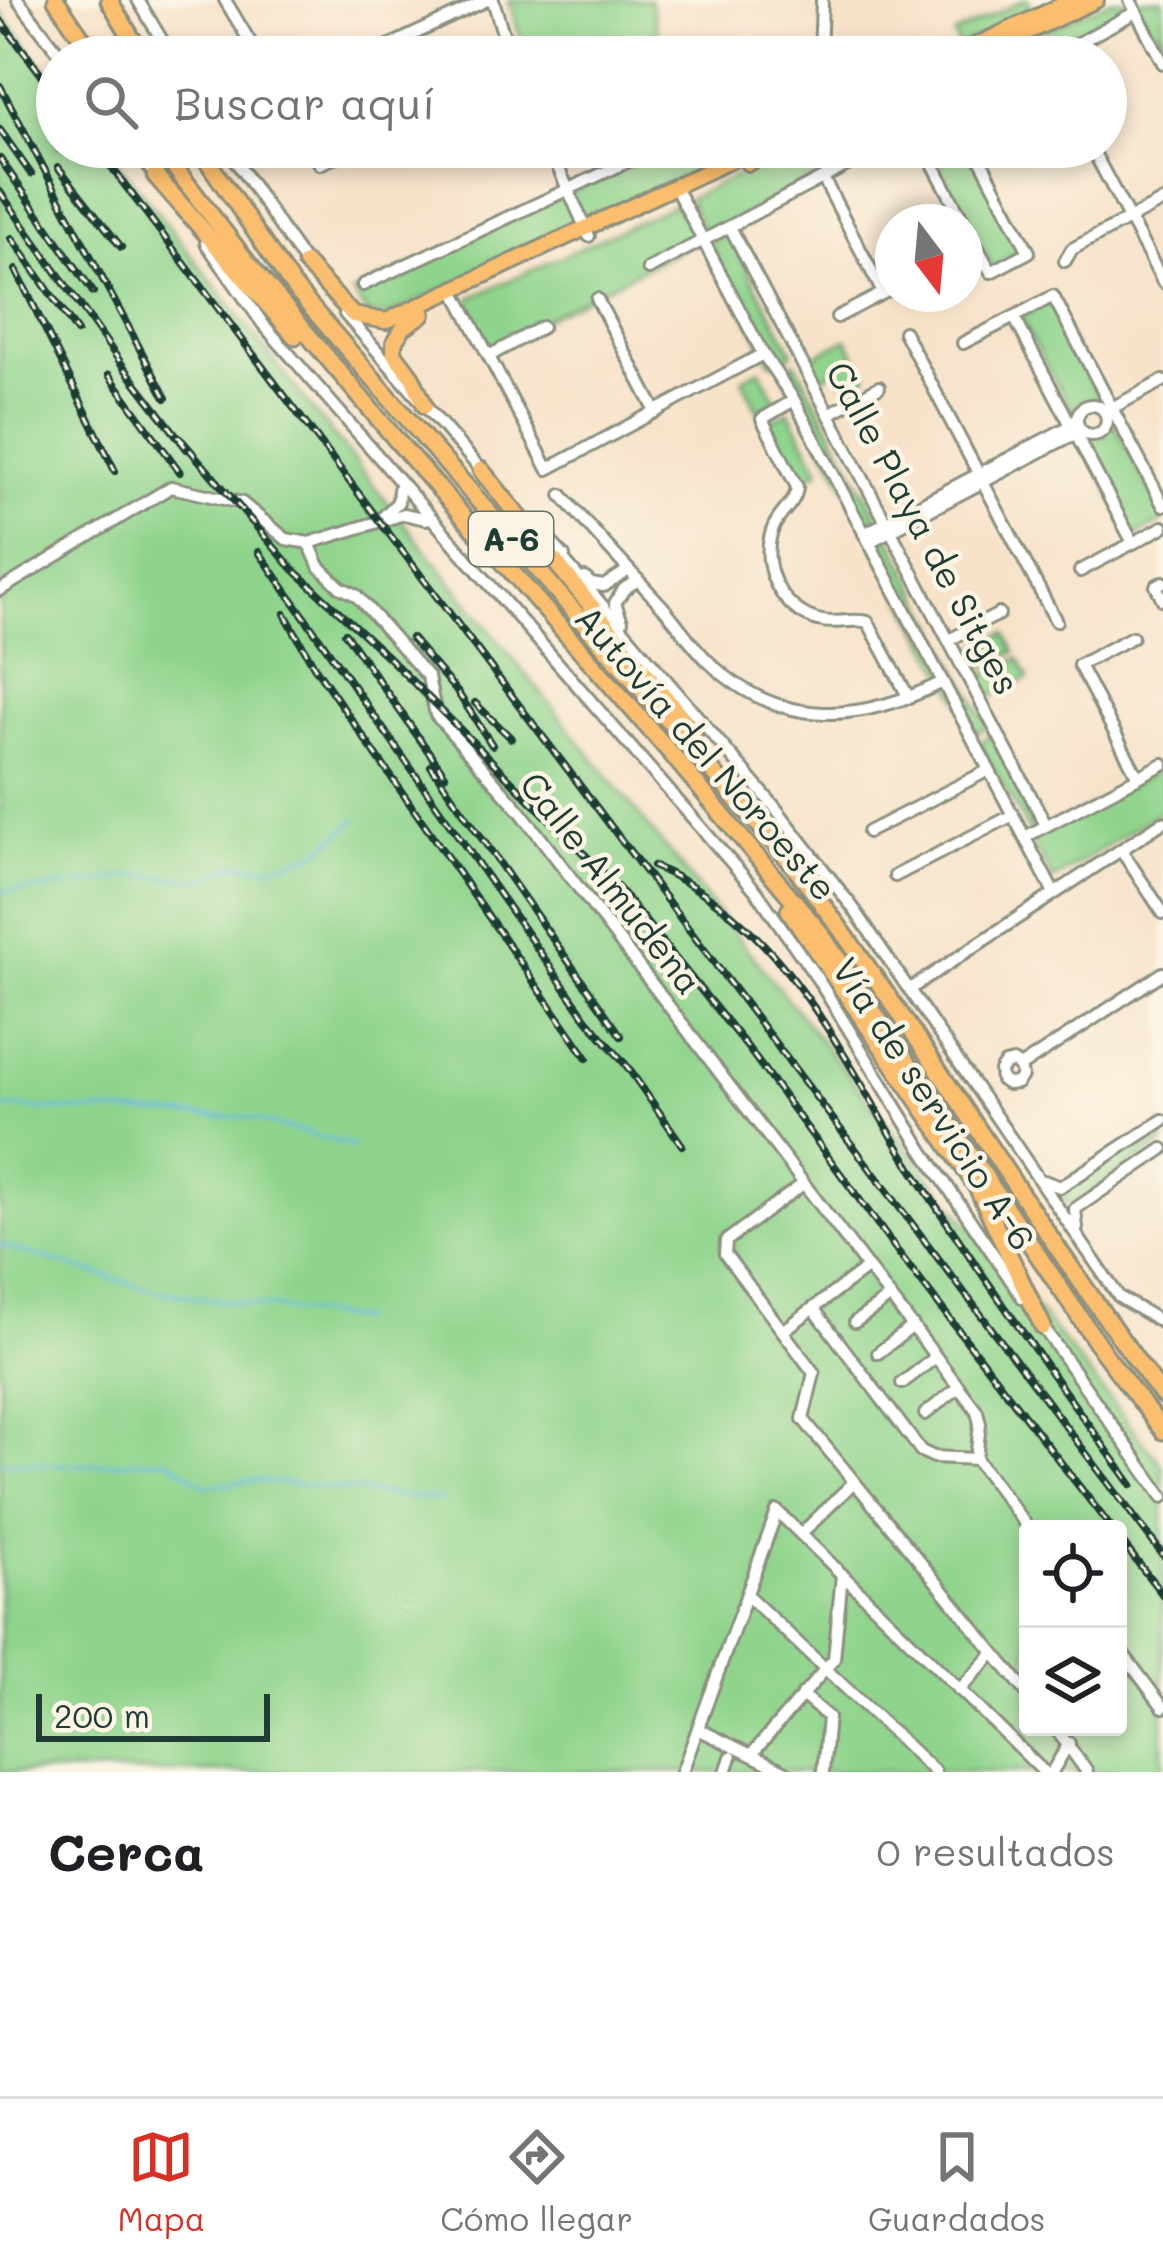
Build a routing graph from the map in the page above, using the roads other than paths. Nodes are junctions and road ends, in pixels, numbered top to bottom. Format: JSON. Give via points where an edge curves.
{"nodes":[{"id":1,"x":18,"y":0,"type":"edge"},
{"id":2,"x":56,"y":0,"type":"edge"},
{"id":3,"x":109,"y":0,"type":"edge"},
{"id":4,"x":138,"y":0,"type":"edge"},
{"id":5,"x":225,"y":0,"type":"edge"},
{"id":6,"x":490,"y":0,"type":"edge"},
{"id":7,"x":822,"y":0,"type":"edge"},
{"id":8,"x":1073,"y":0,"type":"edge"},
{"id":9,"x":1096,"y":0,"type":"edge"},
{"id":10,"x":1130,"y":0,"type":"edge"},
{"id":11,"x":1136,"y":13,"type":"junction"},
{"id":12,"x":46,"y":36,"type":"edge"},
{"id":13,"x":81,"y":36,"type":"edge"},
{"id":14,"x":130,"y":36,"type":"edge"},
{"id":15,"x":159,"y":36,"type":"edge"},
{"id":16,"x":246,"y":36,"type":"edge"},
{"id":17,"x":411,"y":36,"type":"edge"},
{"id":18,"x":503,"y":36,"type":"edge"},
{"id":19,"x":821,"y":36,"type":"edge"},
{"id":20,"x":996,"y":36,"type":"edge"},
{"id":21,"x":1019,"y":36,"type":"edge"},
{"id":22,"x":1092,"y":36,"type":"edge"},
{"id":23,"x":1163,"y":63,"type":"edge"},
{"id":24,"x":150,"y":168,"type":"edge"},
{"id":25,"x":175,"y":168,"type":"edge"},
{"id":26,"x":212,"y":168,"type":"edge"},
{"id":27,"x":240,"y":168,"type":"edge"},
{"id":28,"x":558,"y":168,"type":"edge"},
{"id":29,"x":612,"y":168,"type":"edge"},
{"id":30,"x":719,"y":168,"type":"edge"},
{"id":31,"x":730,"y":168,"type":"edge"},
{"id":32,"x":842,"y":168,"type":"edge"},
{"id":33,"x":935,"y":168,"type":"edge"},
{"id":34,"x":985,"y":168,"type":"edge"},
{"id":35,"x":1102,"y":168,"type":"edge"},
{"id":36,"x":155,"y":175,"type":"junction"},
{"id":37,"x":823,"y":178,"type":"junction"},
{"id":38,"x":567,"y":189,"type":"junction"},
{"id":39,"x":677,"y":190,"type":"junction"},
{"id":40,"x":1163,"y":201,"type":"edge"},
{"id":41,"x":954,"y":204,"type":"edge"},
{"id":42,"x":1130,"y":219,"type":"junction"},
{"id":43,"x":730,"y":227,"type":"junction"},
{"id":44,"x":587,"y":232,"type":"junction"},
{"id":45,"x":704,"y":240,"type":"junction"},
{"id":46,"x":983,"y":257,"type":"edge"},
{"id":47,"x":1065,"y":261,"type":"dead end"},
{"id":48,"x":305,"y":263,"type":"junction"},
{"id":49,"x":875,"y":268,"type":"edge"},
{"id":50,"x":648,"y":269,"type":"dead end"},
{"id":51,"x":1163,"y":282,"type":"edge"},
{"id":52,"x":364,"y":285,"type":"dead end"},
{"id":53,"x":457,"y":294,"type":"junction"},
{"id":54,"x":875,"y":297,"type":"edge"},
{"id":55,"x":597,"y":299,"type":"dead end"},
{"id":56,"x":837,"y":317,"type":"dead end"},
{"id":57,"x":1014,"y":317,"type":"junction"},
{"id":58,"x":262,"y":324,"type":"junction"},
{"id":59,"x":542,"y":327,"type":"dead end"},
{"id":60,"x":904,"y":332,"type":"dead end"},
{"id":61,"x":963,"y":343,"type":"dead end"},
{"id":62,"x":764,"y":354,"type":"junction"},
{"id":63,"x":489,"y":356,"type":"junction"},
{"id":64,"x":798,"y":356,"type":"junction"},
{"id":65,"x":775,"y":368,"type":"junction"},
{"id":66,"x":1163,"y":381,"type":"edge"},
{"id":67,"x":879,"y":387,"type":"dead end"},
{"id":68,"x":794,"y":400,"type":"junction"},
{"id":69,"x":425,"y":406,"type":"junction"},
{"id":70,"x":1108,"y":410,"type":"junction"},
{"id":71,"x":656,"y":412,"type":"junction"},
{"id":72,"x":829,"y":414,"type":"junction"},
{"id":73,"x":1076,"y":428,"type":"junction"},
{"id":74,"x":398,"y":442,"type":"junction"},
{"id":75,"x":481,"y":470,"type":"junction"},
{"id":76,"x":981,"y":478,"type":"junction"},
{"id":77,"x":398,"y":489,"type":"junction"},
{"id":78,"x":562,"y":495,"type":"dead end"},
{"id":79,"x":1163,"y":505,"type":"edge"},
{"id":80,"x":526,"y":517,"type":"junction"},
{"id":81,"x":426,"y":519,"type":"junction"},
{"id":82,"x":375,"y":522,"type":"junction"},
{"id":83,"x":888,"y":527,"type":"junction"},
{"id":84,"x":1163,"y":527,"type":"edge"},
{"id":85,"x":867,"y":538,"type":"junction"},
{"id":86,"x":309,"y":543,"type":"junction"},
{"id":87,"x":1133,"y":543,"type":"junction"},
{"id":88,"x":477,"y":568,"type":"junction"},
{"id":89,"x":627,"y":571,"type":"junction"},
{"id":90,"x":1080,"y":571,"type":"dead end"},
{"id":91,"x":638,"y":580,"type":"junction"},
{"id":92,"x":1163,"y":582,"type":"edge"},
{"id":93,"x":0,"y":590,"type":"edge"},
{"id":94,"x":1163,"y":600,"type":"edge"},
{"id":95,"x":999,"y":614,"type":"dead end"},
{"id":96,"x":1056,"y":621,"type":"dead end"},
{"id":97,"x":1132,"y":637,"type":"dead end"},
{"id":98,"x":949,"y":640,"type":"junction"},
{"id":99,"x":943,"y":682,"type":"junction"},
{"id":100,"x":674,"y":690,"type":"junction"},
{"id":101,"x":909,"y":698,"type":"junction"},
{"id":102,"x":995,"y":728,"type":"junction"},
{"id":103,"x":973,"y":739,"type":"junction"},
{"id":104,"x":669,"y":751,"type":"junction"},
{"id":105,"x":1163,"y":764,"type":"edge"},
{"id":106,"x":989,"y":770,"type":"junction"},
{"id":107,"x":1138,"y":777,"type":"junction"},
{"id":108,"x":1013,"y":815,"type":"junction"},
{"id":109,"x":1163,"y":822,"type":"edge"},
{"id":110,"x":1046,"y":825,"type":"junction"},
{"id":111,"x":868,"y":832,"type":"dead end"},
{"id":112,"x":1025,"y":836,"type":"junction"},
{"id":113,"x":1121,"y":850,"type":"junction"},
{"id":114,"x":895,"y":876,"type":"dead end"},
{"id":115,"x":1054,"y":893,"type":"junction"},
{"id":116,"x":1163,"y":914,"type":"edge"},
{"id":117,"x":836,"y":921,"type":"junction"},
{"id":118,"x":1163,"y":973,"type":"edge"},
{"id":119,"x":910,"y":989,"type":"junction"},
{"id":120,"x":1020,"y":1067,"type":"dead end"},
{"id":121,"x":1163,"y":1120,"type":"edge"},
{"id":122,"x":1163,"y":1149,"type":"edge"},
{"id":123,"x":1103,"y":1160,"type":"junction"},
{"id":124,"x":1028,"y":1166,"type":"junction"},
{"id":125,"x":1088,"y":1171,"type":"junction"},
{"id":126,"x":1118,"y":1179,"type":"junction"},
{"id":127,"x":803,"y":1184,"type":"junction"},
{"id":128,"x":1100,"y":1190,"type":"junction"},
{"id":129,"x":1088,"y":1253,"type":"junction"},
{"id":130,"x":868,"y":1268,"type":"junction"},
{"id":131,"x":890,"y":1297,"type":"junction"},
{"id":132,"x":814,"y":1309,"type":"junction"},
{"id":133,"x":855,"y":1322,"type":"dead end"},
{"id":134,"x":1163,"y":1322,"type":"edge"},
{"id":135,"x":913,"y":1326,"type":"junction"},
{"id":136,"x":1043,"y":1328,"type":"junction"},
{"id":137,"x":783,"y":1331,"type":"junction"},
{"id":138,"x":878,"y":1353,"type":"dead end"},
{"id":139,"x":936,"y":1357,"type":"junction"},
{"id":140,"x":902,"y":1383,"type":"dead end"},
{"id":141,"x":959,"y":1387,"type":"junction"},
{"id":142,"x":1163,"y":1396,"type":"edge"},
{"id":143,"x":925,"y":1414,"type":"dead end"},
{"id":144,"x":1163,"y":1431,"type":"edge"},
{"id":145,"x":979,"y":1434,"type":"junction"},
{"id":146,"x":945,"y":1459,"type":"junction"},
{"id":147,"x":976,"y":1459,"type":"junction"},
{"id":148,"x":853,"y":1483,"type":"junction"},
{"id":149,"x":1163,"y":1497,"type":"edge"},
{"id":150,"x":1022,"y":1520,"type":"edge"},
{"id":151,"x":801,"y":1534,"type":"junction"},
{"id":152,"x":842,"y":1574,"type":"junction"},
{"id":153,"x":748,"y":1596,"type":"junction"},
{"id":154,"x":994,"y":1653,"type":"junction"},
{"id":155,"x":1127,"y":1659,"type":"edge"},
{"id":156,"x":825,"y":1671,"type":"junction"},
{"id":157,"x":1019,"y":1683,"type":"edge"},
{"id":158,"x":959,"y":1690,"type":"junction"},
{"id":159,"x":802,"y":1695,"type":"junction"},
{"id":160,"x":1163,"y":1707,"type":"edge"},
{"id":161,"x":698,"y":1729,"type":"junction"},
{"id":162,"x":1063,"y":1736,"type":"edge"},
{"id":163,"x":1069,"y":1743,"type":"junction"},
{"id":164,"x":751,"y":1755,"type":"junction"},
{"id":165,"x":730,"y":1757,"type":"dead end"},
{"id":166,"x":682,"y":1772,"type":"edge"},
{"id":167,"x":726,"y":1772,"type":"edge"},
{"id":168,"x":786,"y":1772,"type":"edge"},
{"id":169,"x":823,"y":1772,"type":"edge"},
{"id":170,"x":935,"y":1772,"type":"edge"},
{"id":171,"x":1048,"y":1772,"type":"edge"},
{"id":172,"x":1087,"y":1772,"type":"edge"}],
"edges":[{"from":1,"to":12,"type":"street"},
{"from":2,"to":13,"type":"highway"},
{"from":3,"to":14,"type":"highway"},
{"from":4,"to":15,"type":"street"},
{"from":5,"to":16,"type":"street"},
{"from":6,"to":17,"type":"street"},
{"from":6,"to":18,"type":"street"},
{"from":7,"to":19,"type":"street"},
{"from":8,"to":20,"type":"main road"},
{"from":9,"to":21,"type":"main road"},
{"from":10,"to":11,"type":"street"},
{"from":11,"to":22,"type":"street"},
{"from":11,"to":23,"type":"street"},
{"from":24,"to":36,"type":"street","name":"Vía de servicio A-6"},
{"from":25,"to":74,"type":"highway","name":"Autovía del Noroeste","number":"A-6"},
{"from":26,"to":117,"type":"highway","name":"Autovía del Noroeste","number":"A-6","via":[[291,284]]},
{"from":27,"to":48,"type":"street","name":"Vía de servicio A-6"},
{"from":28,"to":38,"type":"street"},
{"from":29,"to":38,"type":"street"},
{"from":30,"to":39,"type":"main road"},
{"from":31,"to":39,"type":"main road"},
{"from":32,"to":37,"type":"street"},
{"from":33,"to":41,"type":"street"},
{"from":34,"to":46,"type":"street","via":[[1030,252],[991,272]]},
{"from":35,"to":42,"type":"street"},
{"from":36,"to":58,"type":"street","name":"Vía de servicio A-6"},
{"from":36,"to":74,"type":"highway","via":[[359,412]]},
{"from":37,"to":43,"type":"street"},
{"from":37,"to":49,"type":"street"},
{"from":38,"to":44,"type":"street"},
{"from":38,"to":52,"type":"street"},
{"from":39,"to":44,"type":"main road"},
{"from":39,"to":45,"type":"street","name":"Calle Playa de Sitges"},
{"from":40,"to":42,"type":"street"},
{"from":42,"to":47,"type":"street","via":[[1072,249]]},
{"from":42,"to":51,"type":"street"},
{"from":43,"to":45,"type":"street"},
{"from":43,"to":64,"type":"street","name":"Calle Playa de Sitges"},
{"from":44,"to":53,"type":"main road"},
{"from":45,"to":50,"type":"street"},
{"from":45,"to":62,"type":"street","name":"Calle Playa de Sitges"},
{"from":48,"to":53,"type":"main road","via":[[353,315],[369,321]]},
{"from":48,"to":69,"type":"street","name":"Vía de servicio A-6"},
{"from":53,"to":63,"type":"street"},
{"from":53,"to":69,"type":"main road","via":[[414,318],[394,343]]},
{"from":54,"to":56,"type":"street"},
{"from":55,"to":71,"type":"street"},
{"from":57,"to":61,"type":"street"},
{"from":57,"to":70,"type":"street","via":[[1053,296]]},
{"from":57,"to":73,"type":"street"},
{"from":58,"to":77,"type":"street"},
{"from":58,"to":88,"type":"street","name":"Vía de servicio A-6"},
{"from":59,"to":63,"type":"street"},
{"from":60,"to":76,"type":"street"},
{"from":62,"to":65,"type":"street","name":"Calle Playa de Sitges"},
{"from":62,"to":71,"type":"street"},
{"from":63,"to":71,"type":"street","via":[[548,469]]},
{"from":64,"to":65,"type":"street","name":"Calle Playa de Sitges"},
{"from":64,"to":72,"type":"street","name":"Calle Playa de Sitges"},
{"from":65,"to":68,"type":"street","name":"Calle Playa de Sitges"},
{"from":66,"to":70,"type":"street"},
{"from":67,"to":72,"type":"street"},
{"from":68,"to":85,"type":"street","name":"Calle Playa de Sitges"},
{"from":68,"to":101,"type":"street","via":[[762,419],[797,487],[769,539],[770,572],[806,616],[868,622]]},
{"from":69,"to":75,"type":"street","name":"Vía de servicio A-6"},
{"from":70,"to":73,"type":"street","via":[[1086,405]]},
{"from":70,"to":73,"type":"street","via":[[1100,433]]},
{"from":70,"to":79,"type":"street"},
{"from":72,"to":83,"type":"street","name":"Calle Playa de Sitges"},
{"from":73,"to":76,"type":"street"},
{"from":73,"to":87,"type":"street"},
{"from":74,"to":104,"type":"highway","name":"Autovía del Noroeste","number":"A-6"},
{"from":75,"to":80,"type":"street","name":"Vía de servicio A-6"},
{"from":75,"to":117,"type":"highway","via":[[794,850]]},
{"from":76,"to":83,"type":"street"},
{"from":76,"to":96,"type":"street"},
{"from":77,"to":81,"type":"street"},
{"from":77,"to":82,"type":"street","via":[[398,502]]},
{"from":78,"to":89,"type":"street"},
{"from":80,"to":89,"type":"street","via":[[591,584],[615,582]]},
{"from":80,"to":100,"type":"street","name":"Vía de servicio A-6"},
{"from":81,"to":82,"type":"street","via":[[404,514]]},
{"from":81,"to":88,"type":"street"},
{"from":82,"to":86,"type":"street"},
{"from":83,"to":85,"type":"street"},
{"from":83,"to":98,"type":"street","name":"Calle Playa de Sitges"},
{"from":84,"to":87,"type":"street"},
{"from":85,"to":99,"type":"street","name":"Calle Playa de Sitges"},
{"from":86,"to":93,"type":"street","via":[[286,539],[242,503],[171,487]]},
{"from":86,"to":127,"type":"street","name":"Calle Almudena","via":[[319,566],[356,595],[428,677],[436,715],[521,812]]},
{"from":87,"to":90,"type":"street"},
{"from":88,"to":136,"type":"street","name":"Vía de servicio A-6","via":[[757,892]]},
{"from":89,"to":91,"type":"street"},
{"from":91,"to":100,"type":"street","via":[[615,603],[618,615]]},
{"from":91,"to":101,"type":"street","via":[[710,663],[777,703],[860,713]]},
{"from":92,"to":94,"type":"street","via":[[1156,586]]},
{"from":95,"to":98,"type":"street"},
{"from":97,"to":107,"type":"street","via":[[1079,665]]},
{"from":98,"to":102,"type":"street","name":"Calle Playa de Sitges"},
{"from":99,"to":101,"type":"street"},
{"from":99,"to":103,"type":"street","name":"Calle Playa de Sitges"},
{"from":100,"to":119,"type":"street","name":"Vía de servicio A-6","via":[[788,824]]},
{"from":102,"to":103,"type":"street","name":"Calle Playa de Sitges"},
{"from":102,"to":110,"type":"street","name":"Calle Playa de Sitges"},
{"from":103,"to":106,"type":"street","name":"Calle Playa de Sitges"},
{"from":104,"to":136,"type":"highway","via":[[689,789],[808,934],[976,1187]]},
{"from":104,"to":144,"type":"highway","name":"Autovía del Noroeste","number":"A-6","via":[[819,931]]},
{"from":105,"to":107,"type":"street"},
{"from":106,"to":108,"type":"street","name":"Calle Playa de Sitges"},
{"from":106,"to":111,"type":"street"},
{"from":107,"to":110,"type":"street"},
{"from":108,"to":112,"type":"street","name":"Calle Playa de Sitges"},
{"from":108,"to":114,"type":"street"},
{"from":109,"to":113,"type":"street"},
{"from":110,"to":112,"type":"street"},
{"from":112,"to":115,"type":"street","name":"Calle Playa de Sitges"},
{"from":113,"to":115,"type":"street"},
{"from":113,"to":116,"type":"street"},
{"from":115,"to":119,"type":"street"},
{"from":117,"to":142,"type":"highway","name":"Autovía del Noroeste","number":"A-6"},
{"from":118,"to":120,"type":"street"},
{"from":119,"to":124,"type":"street","name":"Vía de servicio A-6"},
{"from":121,"to":123,"type":"street"},
{"from":122,"to":126,"type":"street"},
{"from":123,"to":125,"type":"street"},
{"from":123,"to":126,"type":"street","via":[[1105,1174]]},
{"from":124,"to":125,"type":"street","via":[[1060,1187]]},
{"from":124,"to":129,"type":"street","name":"Vía de servicio A-6"},
{"from":125,"to":128,"type":"street","via":[[1099,1177]]},
{"from":126,"to":128,"type":"street"},
{"from":127,"to":130,"type":"street","name":"Calle Almudena"},
{"from":127,"to":137,"type":"street","via":[[726,1241],[725,1254]]},
{"from":128,"to":129,"type":"street","via":[[1075,1209]]},
{"from":129,"to":134,"type":"street","name":"Vía de servicio A-6","via":[[1119,1297]]},
{"from":130,"to":131,"type":"street","name":"Calle Almudena"},
{"from":130,"to":132,"type":"street"},
{"from":131,"to":133,"type":"street"},
{"from":131,"to":135,"type":"street","name":"Calle Almudena"},
{"from":132,"to":137,"type":"street"},
{"from":132,"to":146,"type":"street","via":[[921,1451]]},
{"from":135,"to":138,"type":"street"},
{"from":135,"to":139,"type":"street","name":"Calle Almudena"},
{"from":136,"to":149,"type":"street","name":"Vía de servicio A-6"},
{"from":137,"to":148,"type":"street","via":[[814,1372],[803,1419]]},
{"from":139,"to":140,"type":"street"},
{"from":139,"to":141,"type":"street","name":"Calle Almudena"},
{"from":141,"to":143,"type":"street"},
{"from":141,"to":145,"type":"street","name":"Calle Almudena","via":[[977,1412]]},
{"from":145,"to":146,"type":"street"},
{"from":145,"to":147,"type":"street"},
{"from":146,"to":147,"type":"street"},
{"from":147,"to":150,"type":"street"},
{"from":148,"to":151,"type":"street"},
{"from":148,"to":154,"type":"street"},
{"from":151,"to":152,"type":"street"},
{"from":151,"to":153,"type":"street","via":[[777,1511]]},
{"from":152,"to":156,"type":"street","via":[[834,1659]]},
{"from":152,"to":158,"type":"street"},
{"from":153,"to":156,"type":"street"},
{"from":153,"to":161,"type":"street"},
{"from":154,"to":157,"type":"street"},
{"from":154,"to":158,"type":"street"},
{"from":155,"to":160,"type":"street"},
{"from":156,"to":159,"type":"street"},
{"from":156,"to":170,"type":"street"},
{"from":158,"to":171,"type":"street"},
{"from":159,"to":164,"type":"street"},
{"from":159,"to":169,"type":"street","via":[[828,1717]]},
{"from":161,"to":164,"type":"street"},
{"from":161,"to":166,"type":"street"},
{"from":162,"to":163,"type":"street"},
{"from":163,"to":171,"type":"street"},
{"from":163,"to":172,"type":"street"},
{"from":164,"to":168,"type":"street"},
{"from":165,"to":167,"type":"street"}]}
